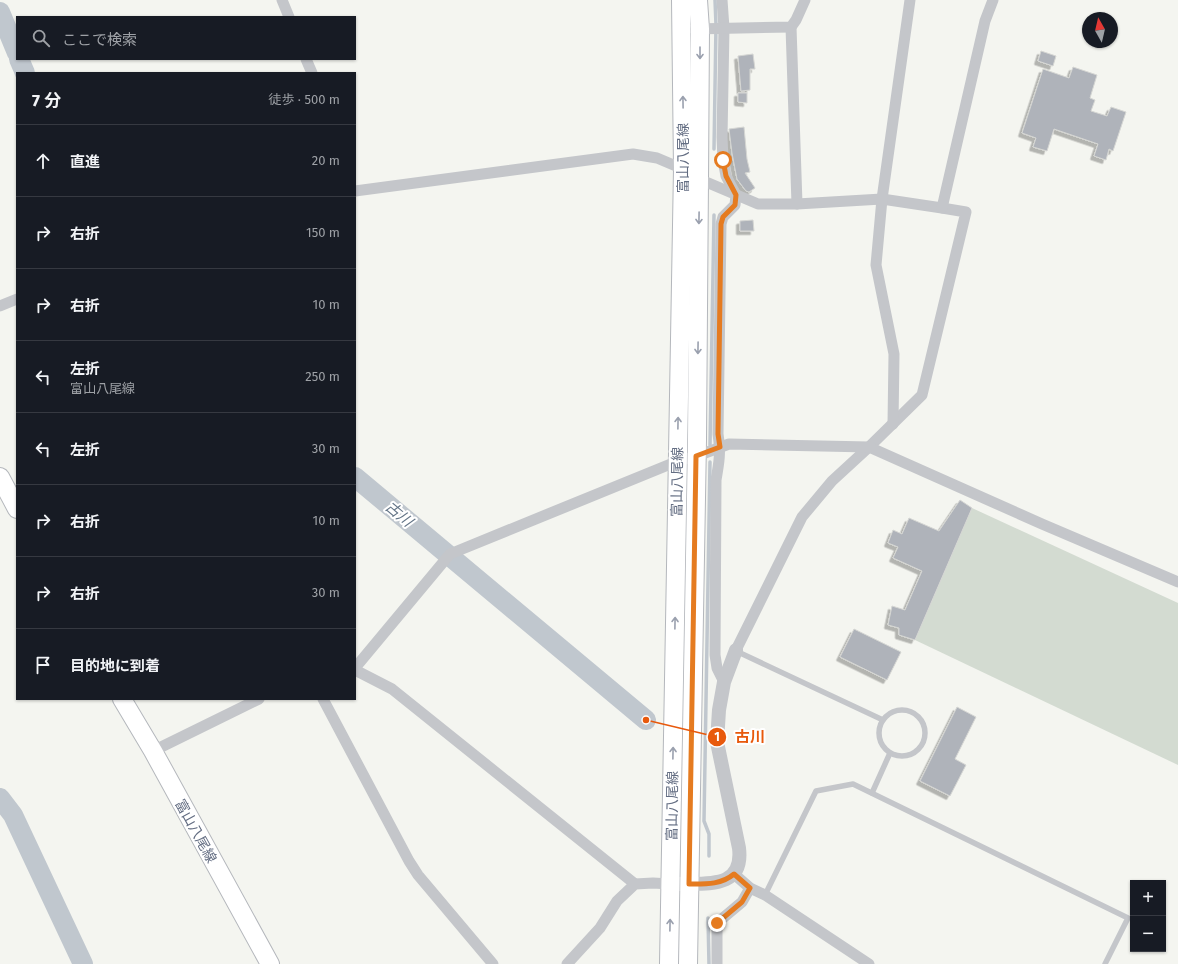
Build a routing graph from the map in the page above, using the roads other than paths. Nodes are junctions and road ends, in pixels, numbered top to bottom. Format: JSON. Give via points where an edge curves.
{"nodes":[{"id":1,"x":282,"y":0,"type":"edge"},
{"id":2,"x":681,"y":0,"type":"edge"},
{"id":3,"x":698,"y":0,"type":"edge"},
{"id":4,"x":722,"y":0,"type":"edge"},
{"id":5,"x":805,"y":0,"type":"edge"},
{"id":6,"x":910,"y":0,"type":"edge"},
{"id":7,"x":993,"y":0,"type":"edge"},
{"id":8,"x":289,"y":16,"type":"edge"},
{"id":9,"x":791,"y":27,"type":"junction"},
{"id":10,"x":724,"y":28,"type":"junction"},
{"id":11,"x":682,"y":29,"type":"junction"},
{"id":12,"x":700,"y":29,"type":"junction"},
{"id":13,"x":306,"y":60,"type":"edge"},
{"id":14,"x":312,"y":72,"type":"edge"},
{"id":15,"x":683,"y":169,"type":"junction"},
{"id":16,"x":699,"y":179,"type":"junction"},
{"id":17,"x":356,"y":188,"type":"edge"},
{"id":18,"x":736,"y":195,"type":"junction"},
{"id":19,"x":882,"y":199,"type":"junction"},
{"id":20,"x":796,"y":204,"type":"junction"},
{"id":21,"x":942,"y":208,"type":"junction"},
{"id":22,"x":16,"y":300,"type":"edge"},
{"id":23,"x":0,"y":306,"type":"edge"},
{"id":24,"x":893,"y":424,"type":"junction"},
{"id":25,"x":720,"y":447,"type":"junction"},
{"id":26,"x":869,"y":447,"type":"junction"},
{"id":27,"x":696,"y":456,"type":"junction"},
{"id":28,"x":678,"y":461,"type":"junction"},
{"id":29,"x":0,"y":477,"type":"edge"},
{"id":30,"x":16,"y":507,"type":"edge"},
{"id":31,"x":1178,"y":582,"type":"edge"},
{"id":32,"x":736,"y":650,"type":"junction"},
{"id":33,"x":356,"y":668,"type":"edge"},
{"id":34,"x":356,"y":670,"type":"edge"},
{"id":35,"x":724,"y":682,"type":"junction"},
{"id":36,"x":123,"y":700,"type":"edge"},
{"id":37,"x":257,"y":700,"type":"edge"},
{"id":38,"x":324,"y":700,"type":"edge"},
{"id":39,"x":883,"y":720,"type":"junction"},
{"id":40,"x":153,"y":752,"type":"junction"},
{"id":41,"x":890,"y":753,"type":"junction"},
{"id":42,"x":872,"y":793,"type":"junction"},
{"id":43,"x":734,"y":874,"type":"junction"},
{"id":44,"x":635,"y":884,"type":"junction"},
{"id":45,"x":670,"y":884,"type":"junction"},
{"id":46,"x":689,"y":884,"type":"junction"},
{"id":47,"x":750,"y":888,"type":"junction"},
{"id":48,"x":765,"y":895,"type":"junction"},
{"id":49,"x":270,"y":964,"type":"edge"},
{"id":50,"x":493,"y":964,"type":"edge"},
{"id":51,"x":567,"y":964,"type":"edge"},
{"id":52,"x":669,"y":964,"type":"edge"},
{"id":53,"x":688,"y":964,"type":"edge"},
{"id":54,"x":717,"y":964,"type":"edge"},
{"id":55,"x":869,"y":964,"type":"edge"},
{"id":56,"x":1105,"y":964,"type":"edge"}],
"edges":[{"from":1,"to":8,"type":"street"},
{"from":2,"to":11,"type":"main road","name":"富山八尾線"},
{"from":3,"to":12,"type":"main road","name":"富山八尾線"},
{"from":4,"to":10,"type":"street"},
{"from":5,"to":9,"type":"street"},
{"from":6,"to":19,"type":"street"},
{"from":7,"to":21,"type":"street","via":[[985,20]]},
{"from":9,"to":10,"type":"street"},
{"from":9,"to":20,"type":"street"},
{"from":10,"to":12,"type":"street"},
{"from":10,"to":18,"type":"street","via":[[723,160],[726,176]]},
{"from":11,"to":12,"type":"street"},
{"from":15,"to":11,"type":"main road","name":"富山八尾線","one_way":true},
{"from":12,"to":16,"type":"main road","name":"富山八尾線","one_way":true},
{"from":13,"to":14,"type":"street"},
{"from":15,"to":16,"type":"street"},
{"from":15,"to":17,"type":"street","via":[[657,158],[633,154]]},
{"from":28,"to":15,"type":"main road","name":"富山八尾線","one_way":true},
{"from":16,"to":18,"type":"street"},
{"from":16,"to":27,"type":"main road","name":"富山八尾線","one_way":true},
{"from":18,"to":20,"type":"street","via":[[758,204]]},
{"from":18,"to":25,"type":"street","via":[[735,205],[723,217],[721,224],[718,434]]},
{"from":19,"to":20,"type":"street"},
{"from":19,"to":21,"type":"street"},
{"from":19,"to":24,"type":"street","via":[[876,265],[894,354]]},
{"from":21,"to":24,"type":"street","via":[[966,212],[922,395]]},
{"from":22,"to":23,"type":"street"},
{"from":24,"to":26,"type":"street"},
{"from":25,"to":26,"type":"street","via":[[729,444]]},
{"from":25,"to":27,"type":"street"},
{"from":25,"to":35,"type":"street","via":[[716,480],[715,655]]},
{"from":26,"to":31,"type":"street"},
{"from":26,"to":32,"type":"street","via":[[832,481],[802,517]]},
{"from":27,"to":28,"type":"street"},
{"from":27,"to":46,"type":"main road","name":"富山八尾線"},
{"from":28,"to":33,"type":"street","via":[[450,554]]},
{"from":45,"to":28,"type":"main road","name":"富山八尾線","one_way":true},
{"from":29,"to":30,"type":"main road"},
{"from":32,"to":35,"type":"street"},
{"from":32,"to":39,"type":"lane"},
{"from":34,"to":44,"type":"street","via":[[392,689]]},
{"from":35,"to":43,"type":"street","via":[[718,710],[717,742],[740,856]]},
{"from":36,"to":40,"type":"main road","name":"富山八尾線"},
{"from":37,"to":40,"type":"street"},
{"from":38,"to":50,"type":"street","via":[[409,861]]},
{"from":39,"to":41,"type":"lane","via":[[879,734],[880,742]]},
{"from":39,"to":41,"type":"lane","via":[[895,711],[903,710],[917,716],[925,729],[925,737],[918,750],[904,756]]},
{"from":40,"to":49,"type":"main road","name":"富山八尾線"},
{"from":41,"to":42,"type":"lane"},
{"from":42,"to":48,"type":"lane","via":[[853,784],[816,791]]},
{"from":42,"to":56,"type":"lane","via":[[1128,918]]},
{"from":43,"to":46,"type":"street","via":[[720,882]]},
{"from":43,"to":47,"type":"street"},
{"from":44,"to":45,"type":"street"},
{"from":44,"to":51,"type":"street","via":[[617,902],[600,928]]},
{"from":45,"to":46,"type":"street"},
{"from":52,"to":45,"type":"main road","name":"富山八尾線","one_way":true},
{"from":46,"to":53,"type":"main road","name":"富山八尾線"},
{"from":47,"to":48,"type":"street"},
{"from":47,"to":54,"type":"street","via":[[742,902],[717,923]]},
{"from":48,"to":55,"type":"street"}]}
